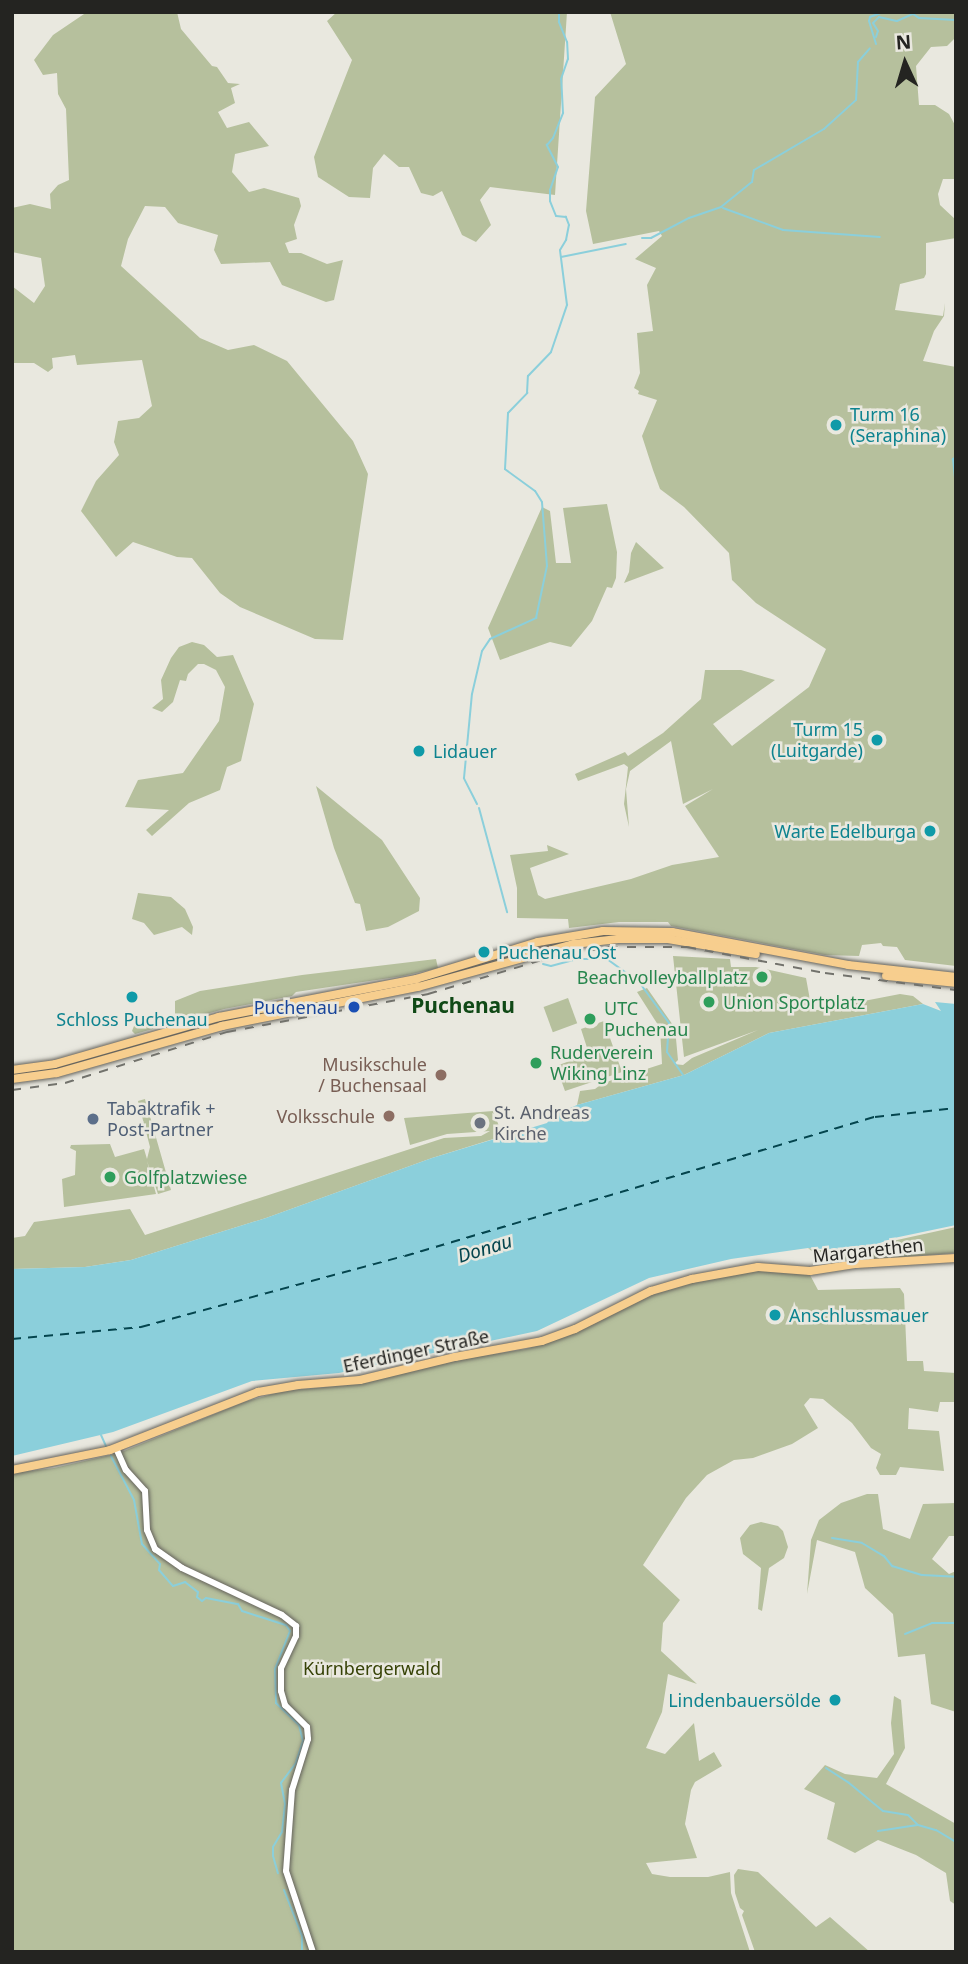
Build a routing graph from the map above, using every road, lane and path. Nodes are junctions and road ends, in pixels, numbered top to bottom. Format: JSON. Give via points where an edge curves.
{"nodes":[{"id":1,"x":956,"y":976,"type":"edge"},
{"id":2,"x":956,"y":983,"type":"edge"},
{"id":3,"x":12,"y":1070,"type":"edge"},
{"id":4,"x":12,"y":1079,"type":"edge"},
{"id":5,"x":956,"y":1258,"type":"edge"},
{"id":6,"x":784,"y":1268,"type":"joint"},
{"id":7,"x":116,"y":1448,"type":"junction"},
{"id":8,"x":12,"y":1470,"type":"edge"},
{"id":9,"x":313,"y":1952,"type":"edge"}],
"edges":[{"from":1,"to":3,"type":"main road","via":[[848,965],[673,932],[590,932],[538,942],[416,979],[235,1014],[55,1064]]},
{"from":2,"to":4,"type":"main road","via":[[835,968],[680,940],[605,940],[546,949],[407,989],[222,1026],[57,1073]]},
{"from":5,"to":6,"type":"main road","name":"Margarethen","via":[[856,1264],[810,1272]]},
{"from":6,"to":7,"type":"main road","name":"Eferdinger Straße","via":[[750,1268],[680,1282],[531,1344],[360,1380],[258,1392]]},
{"from":7,"to":8,"type":"main road","name":"Eferdinger Straße"},
{"from":7,"to":9,"type":"street","via":[[126,1470],[145,1491],[147,1530],[155,1549],[182,1568],[296,1626],[281,1668],[281,1691],[285,1705],[307,1727],[309,1739],[292,1790],[286,1871]]}]}
